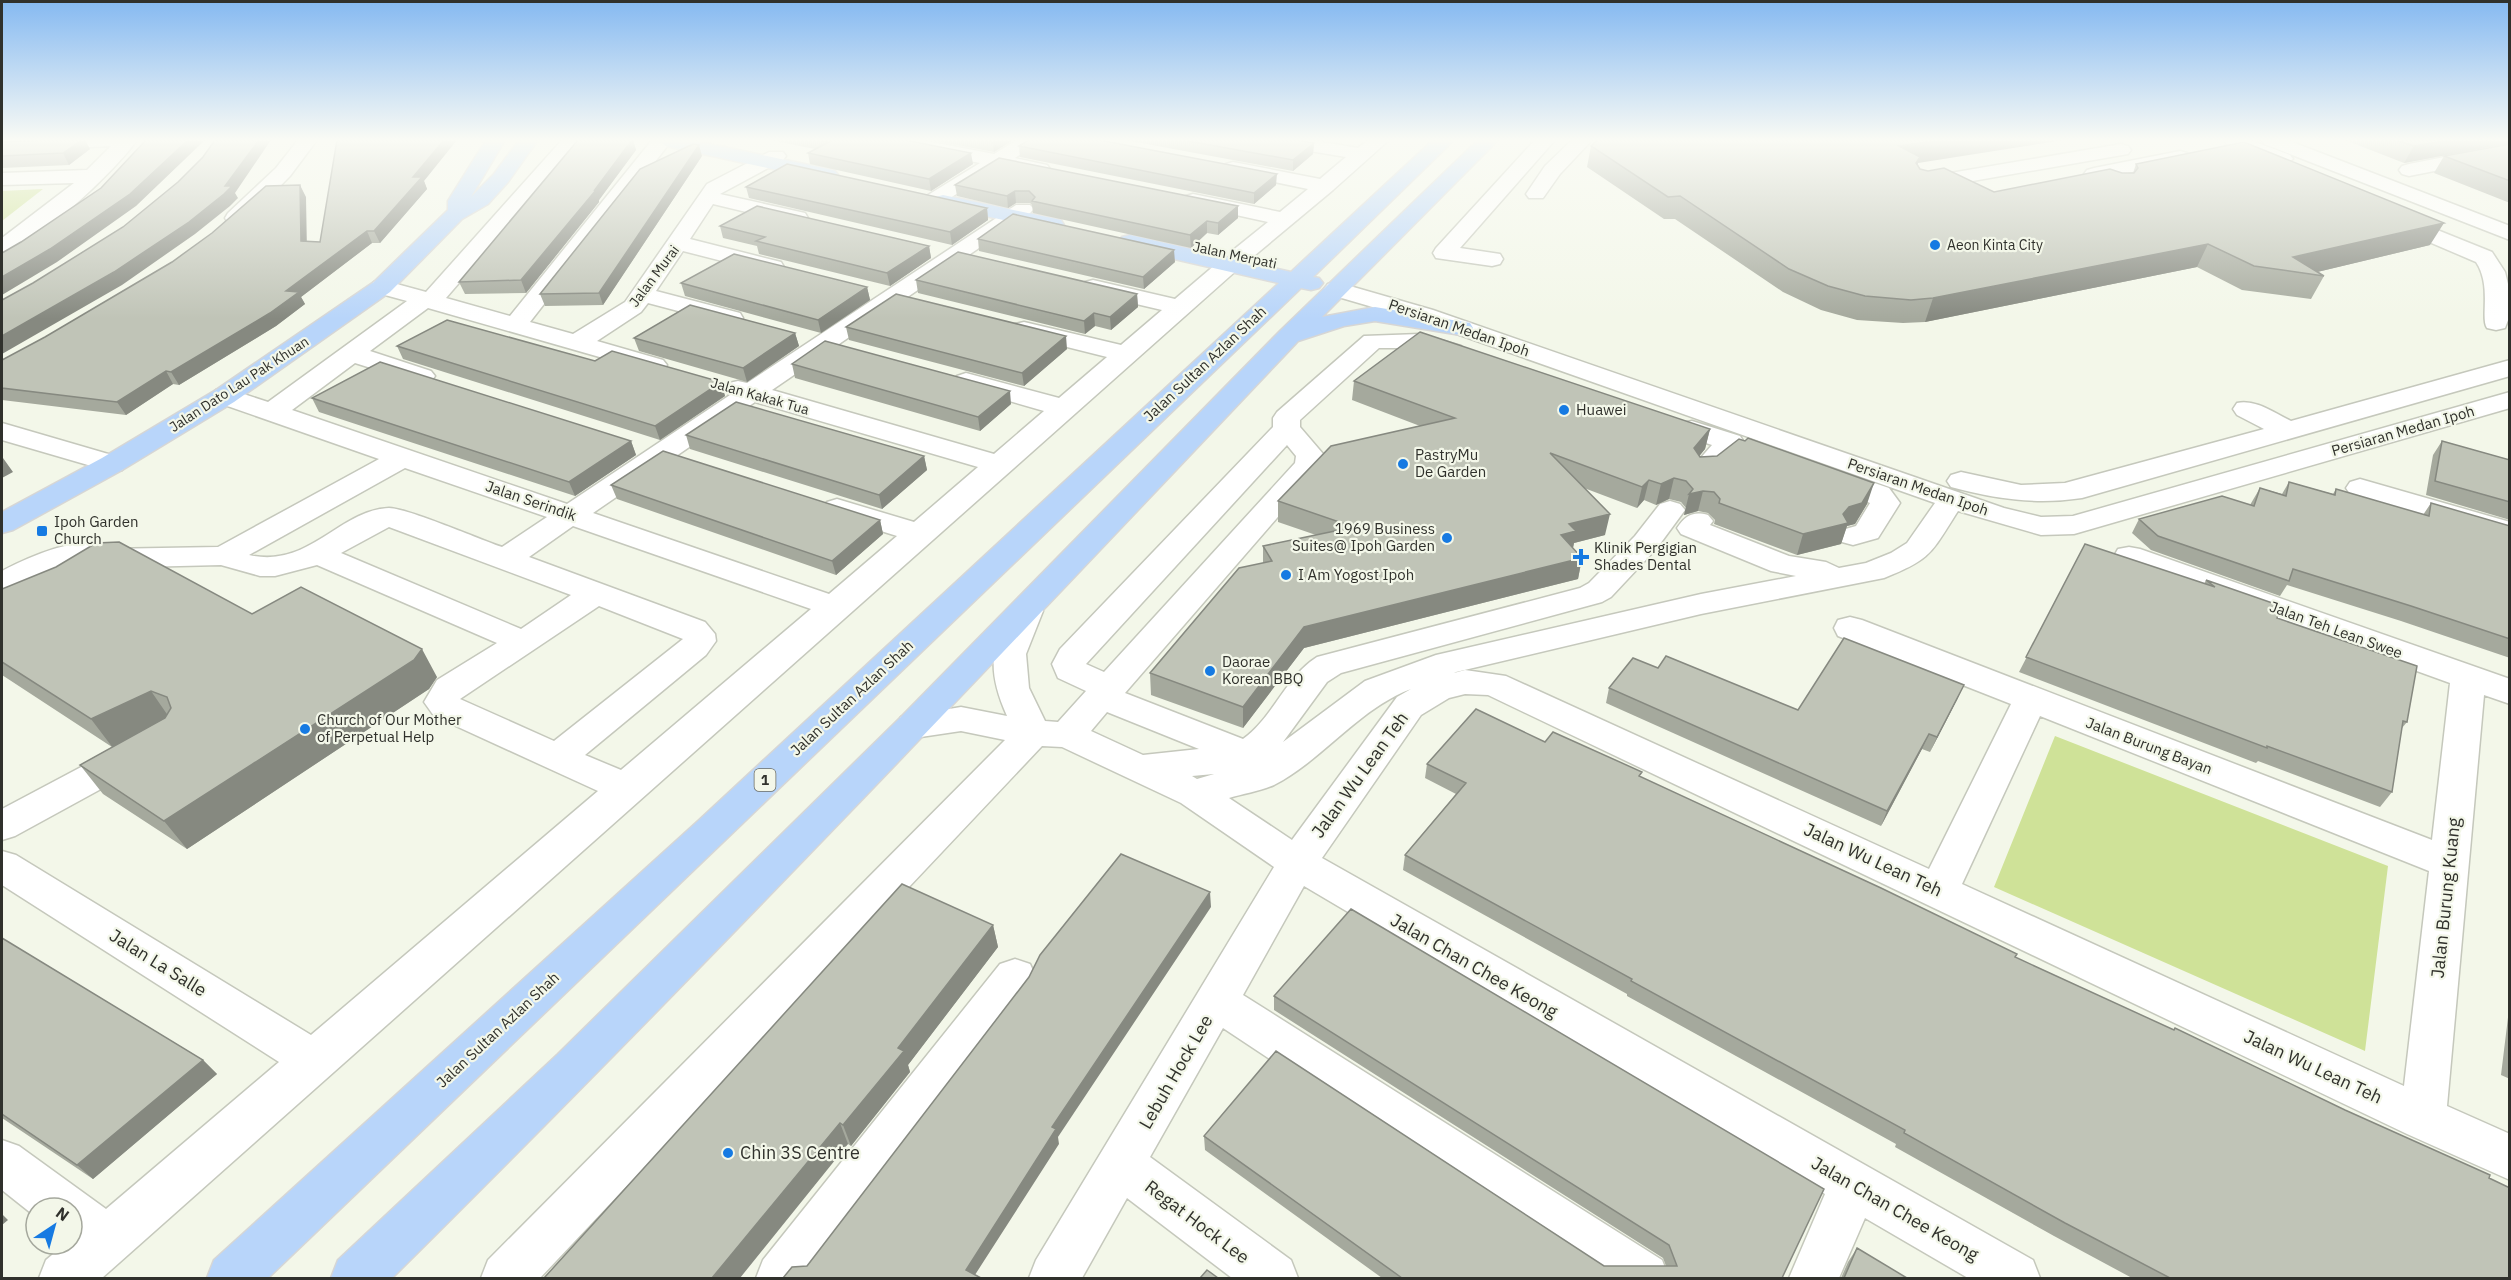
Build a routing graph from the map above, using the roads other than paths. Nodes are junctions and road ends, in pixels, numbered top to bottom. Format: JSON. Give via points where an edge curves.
{"nodes":[{"id":1,"x":69,"y":200,"type":"edge"},
{"id":2,"x":253,"y":200,"type":"edge"},
{"id":3,"x":459,"y":200,"type":"edge"},
{"id":4,"x":481,"y":200,"type":"edge"},
{"id":5,"x":518,"y":200,"type":"edge"},
{"id":6,"x":622,"y":200,"type":"edge"},
{"id":7,"x":706,"y":200,"type":"edge"},
{"id":8,"x":719,"y":200,"type":"edge"},
{"id":9,"x":958,"y":200,"type":"edge"},
{"id":10,"x":1193,"y":200,"type":"edge"},
{"id":11,"x":1309,"y":200,"type":"edge"},
{"id":12,"x":1381,"y":200,"type":"edge"},
{"id":13,"x":1427,"y":200,"type":"edge"},
{"id":14,"x":1492,"y":200,"type":"edge"},
{"id":15,"x":2423,"y":200,"type":"edge"},
{"id":16,"x":2448,"y":200,"type":"edge"},
{"id":17,"x":2378,"y":212,"type":"edge"},
{"id":18,"x":1018,"y":213,"type":"junction"},
{"id":19,"x":456,"y":215,"type":"junction"},
{"id":20,"x":1285,"y":219,"type":"junction"},
{"id":21,"x":820,"y":224,"type":"edge"},
{"id":22,"x":1069,"y":224,"type":"edge"},
{"id":23,"x":2510,"y":224,"type":"edge"},
{"id":24,"x":218,"y":233,"type":"edge"},
{"id":25,"x":1109,"y":233,"type":"edge"},
{"id":26,"x":2510,"y":234,"type":"edge"},
{"id":27,"x":679,"y":243,"type":"junction"},
{"id":28,"x":922,"y":247,"type":"edge"},
{"id":29,"x":2,"y":248,"type":"edge"},
{"id":30,"x":966,"y":258,"type":"junction"},
{"id":31,"x":1492,"y":259,"type":"dead end"},
{"id":32,"x":1234,"y":260,"type":"junction"},
{"id":33,"x":792,"y":272,"type":"edge"},
{"id":34,"x":1301,"y":275,"type":"junction"},
{"id":35,"x":1068,"y":281,"type":"edge"},
{"id":36,"x":1341,"y":284,"type":"junction"},
{"id":37,"x":382,"y":287,"type":"junction"},
{"id":38,"x":860,"y":288,"type":"edge"},
{"id":39,"x":642,"y":294,"type":"junction"},
{"id":40,"x":428,"y":300,"type":"junction"},
{"id":41,"x":905,"y":300,"type":"junction"},
{"id":42,"x":1180,"y":307,"type":"junction"},
{"id":43,"x":998,"y":323,"type":"edge"},
{"id":44,"x":2496,"y":323,"type":"dead end"},
{"id":45,"x":515,"y":325,"type":"junction"},
{"id":46,"x":756,"y":325,"type":"edge"},
{"id":47,"x":1461,"y":328,"type":"junction"},
{"id":48,"x":791,"y":334,"type":"edge"},
{"id":49,"x":1289,"y":336,"type":"junction"},
{"id":50,"x":576,"y":343,"type":"junction"},
{"id":51,"x":825,"y":343,"type":"junction"},
{"id":52,"x":859,"y":352,"type":"edge"},
{"id":53,"x":352,"y":354,"type":"junction"},
{"id":54,"x":1126,"y":354,"type":"junction"},
{"id":55,"x":2510,"y":368,"type":"edge"},
{"id":56,"x":675,"y":371,"type":"edge"},
{"id":57,"x":939,"y":374,"type":"edge"},
{"id":58,"x":718,"y":384,"type":"edge"},
{"id":59,"x":452,"y":386,"type":"edge"},
{"id":60,"x":751,"y":393,"type":"junction"},
{"id":61,"x":225,"y":396,"type":"junction"},
{"id":62,"x":2510,"y":400,"type":"edge"},
{"id":63,"x":1065,"y":408,"type":"junction"},
{"id":64,"x":2246,"y":409,"type":"dead end"},
{"id":65,"x":273,"y":412,"type":"junction"},
{"id":66,"x":1287,"y":428,"type":"junction"},
{"id":67,"x":2285,"y":429,"type":"junction"},
{"id":68,"x":2,"y":432,"type":"edge"},
{"id":69,"x":1730,"y":442,"type":"junction"},
{"id":70,"x":628,"y":443,"type":"edge"},
{"id":71,"x":662,"y":453,"type":"junction"},
{"id":72,"x":403,"y":457,"type":"junction"},
{"id":73,"x":112,"y":464,"type":"junction"},
{"id":74,"x":695,"y":464,"type":"edge"},
{"id":75,"x":999,"y":464,"type":"junction"},
{"id":76,"x":1705,"y":470,"type":"edge"},
{"id":77,"x":2360,"y":488,"type":"dead end"},
{"id":78,"x":808,"y":499,"type":"edge"},
{"id":79,"x":1952,"y":499,"type":"junction"},
{"id":80,"x":2172,"y":499,"type":"junction"},
{"id":81,"x":571,"y":515,"type":"junction"},
{"id":82,"x":2,"y":524,"type":"edge"},
{"id":83,"x":2510,"y":532,"type":"edge"},
{"id":84,"x":920,"y":533,"type":"junction"},
{"id":85,"x":1853,"y":536,"type":"dead end"},
{"id":86,"x":317,"y":554,"type":"junction"},
{"id":87,"x":224,"y":556,"type":"junction"},
{"id":88,"x":2128,"y":556,"type":"edge"},
{"id":89,"x":97,"y":559,"type":"junction"},
{"id":90,"x":505,"y":559,"type":"junction"},
{"id":91,"x":1873,"y":571,"type":"junction"},
{"id":92,"x":47,"y":593,"type":"edge"},
{"id":93,"x":596,"y":593,"type":"junction"},
{"id":94,"x":7,"y":600,"type":"edge"},
{"id":95,"x":836,"y":607,"type":"junction"},
{"id":96,"x":1027,"y":611,"type":"junction"},
{"id":97,"x":1850,"y":628,"type":"dead end"},
{"id":98,"x":523,"y":642,"type":"junction"},
{"id":99,"x":2468,"y":678,"type":"junction"},
{"id":100,"x":1106,"y":692,"type":"junction"},
{"id":101,"x":2510,"y":692,"type":"edge"},
{"id":102,"x":2031,"y":699,"type":"junction"},
{"id":103,"x":914,"y":726,"type":"junction"},
{"id":104,"x":1050,"y":734,"type":"junction"},
{"id":105,"x":162,"y":740,"type":"edge"},
{"id":106,"x":1244,"y":753,"type":"junction"},
{"id":107,"x":557,"y":758,"type":"junction"},
{"id":108,"x":1137,"y":769,"type":"junction"},
{"id":109,"x":627,"y":788,"type":"junction"},
{"id":110,"x":1194,"y":793,"type":"junction"},
{"id":111,"x":2,"y":826,"type":"edge"},
{"id":112,"x":1297,"y":863,"type":"junction"},
{"id":113,"x":2449,"y":863,"type":"junction"},
{"id":114,"x":6,"y":874,"type":"edge"},
{"id":115,"x":1939,"y":890,"type":"junction"},
{"id":116,"x":1015,"y":977,"type":"dead end"},
{"id":117,"x":1217,"y":1001,"type":"junction"},
{"id":118,"x":314,"y":1060,"type":"junction"},
{"id":119,"x":2423,"y":1119,"type":"junction"},
{"id":120,"x":2510,"y":1158,"type":"edge"},
{"id":121,"x":2,"y":1162,"type":"edge"},
{"id":122,"x":1122,"y":1165,"type":"junction"},
{"id":123,"x":1854,"y":1185,"type":"junction"},
{"id":124,"x":48,"y":1196,"type":"edge"},
{"id":125,"x":90,"y":1227,"type":"edge"},
{"id":126,"x":64,"y":1278,"type":"edge"},
{"id":127,"x":232,"y":1278,"type":"edge"},
{"id":128,"x":356,"y":1278,"type":"edge"},
{"id":129,"x":506,"y":1278,"type":"edge"},
{"id":130,"x":781,"y":1278,"type":"edge"},
{"id":131,"x":1054,"y":1278,"type":"edge"},
{"id":132,"x":1273,"y":1278,"type":"edge"},
{"id":133,"x":1644,"y":1278,"type":"edge"},
{"id":134,"x":1814,"y":1278,"type":"edge"},
{"id":135,"x":2015,"y":1278,"type":"edge"}],
"edges":[{"from":1,"to":29,"type":"street"},
{"from":2,"to":24,"type":"street"},
{"from":3,"to":19,"type":"main road","name":"Jalan Dato Lau Pak Khuan"},
{"from":4,"to":19,"type":"main road","name":"Jalan Dato Lau Pak Khuan"},
{"from":5,"to":40,"type":"street"},
{"from":6,"to":45,"type":"street"},
{"from":7,"to":27,"type":"street","name":"Jalan Murai"},
{"from":8,"to":21,"type":"street"},
{"from":9,"to":18,"type":"main road"},
{"from":10,"to":20,"type":"street"},
{"from":11,"to":20,"type":"street"},
{"from":12,"to":34,"type":"main road","name":"Jalan Sultan Azlan Shah","number":"1"},
{"from":13,"to":36,"type":"main road"},
{"from":14,"to":31,"type":"street","via":[[1444,253]]},
{"from":15,"to":26,"type":"street"},
{"from":16,"to":23,"type":"street"},
{"from":17,"to":44,"type":"street","via":[[2477,254],[2492,267],[2500,305]]},
{"from":18,"to":22,"type":"main road"},
{"from":18,"to":30,"type":"street"},
{"from":19,"to":37,"type":"main road","name":"Jalan Dato Lau Pak Khuan"},
{"from":20,"to":32,"type":"street"},
{"from":25,"to":32,"type":"main road","name":"Jalan Merpati"},
{"from":27,"to":33,"type":"street"},
{"from":27,"to":39,"type":"street","name":"Jalan Murai"},
{"from":28,"to":30,"type":"street"},
{"from":30,"to":41,"type":"street"},
{"from":32,"to":34,"type":"main road","name":"Jalan Merpati"},
{"from":32,"to":42,"type":"street"},
{"from":34,"to":36,"type":"main road","name":"Jalan Merpati"},
{"from":34,"to":127,"type":"main road","name":"Jalan Sultan Azlan Shah","number":"1"},
{"from":35,"to":42,"type":"street"},
{"from":36,"to":47,"type":"street","name":"Persiaran Medan Ipoh"},
{"from":36,"to":49,"type":"main road"},
{"from":36,"to":67,"type":"street","name":"Persiaran Medan Ipoh","via":[[1439,306],[1958,480],[2018,495],[2082,489]]},
{"from":37,"to":40,"type":"street"},
{"from":37,"to":61,"type":"main road","name":"Jalan Dato Lau Pak Khuan"},
{"from":38,"to":41,"type":"street"},
{"from":39,"to":46,"type":"street"},
{"from":39,"to":50,"type":"street","name":"Jalan Murai","via":[[629,311]]},
{"from":40,"to":45,"type":"street"},
{"from":40,"to":53,"type":"street"},
{"from":41,"to":51,"type":"street"},
{"from":42,"to":54,"type":"street"},
{"from":43,"to":54,"type":"street"},
{"from":45,"to":50,"type":"street"},
{"from":47,"to":49,"type":"main road","via":[[1375,314],[1340,319]]},
{"from":47,"to":79,"type":"street","name":"Persiaran Medan Ipoh"},
{"from":48,"to":51,"type":"street"},
{"from":49,"to":96,"type":"main road"},
{"from":50,"to":56,"type":"street"},
{"from":51,"to":52,"type":"street"},
{"from":51,"to":60,"type":"street"},
{"from":53,"to":59,"type":"street"},
{"from":53,"to":65,"type":"street"},
{"from":54,"to":63,"type":"street"},
{"from":55,"to":67,"type":"street","name":"Persiaran Medan Ipoh"},
{"from":57,"to":63,"type":"street"},
{"from":58,"to":60,"type":"street","name":"Jalan Kakak Tua"},
{"from":60,"to":71,"type":"street"},
{"from":60,"to":75,"type":"street","name":"Jalan Kakak Tua"},
{"from":61,"to":65,"type":"street","name":"Jalan Serindik"},
{"from":61,"to":73,"type":"main road","name":"Jalan Dato Lau Pak Khuan"},
{"from":62,"to":80,"type":"street","name":"Persiaran Medan Ipoh"},
{"from":63,"to":75,"type":"street"},
{"from":64,"to":67,"type":"street"},
{"from":65,"to":72,"type":"street","name":"Jalan Serindik"},
{"from":66,"to":69,"type":"street","via":[[1286,418],[1369,344],[1385,339],[1425,342]]},
{"from":66,"to":100,"type":"street","via":[[1310,455],[1309,465]]},
{"from":66,"to":100,"type":"street","via":[[1072,657],[1070,670]]},
{"from":67,"to":80,"type":"street","via":[[2276,449]]},
{"from":68,"to":73,"type":"street"},
{"from":69,"to":76,"type":"street"},
{"from":69,"to":85,"type":"street","via":[[1880,494],[1885,507],[1867,532]]},
{"from":70,"to":71,"type":"street"},
{"from":71,"to":74,"type":"street"},
{"from":71,"to":81,"type":"street"},
{"from":72,"to":81,"type":"street","name":"Jalan Serindik"},
{"from":72,"to":87,"type":"street"},
{"from":73,"to":82,"type":"main road","name":"Jalan Dato Lau Pak Khuan"},
{"from":75,"to":84,"type":"street"},
{"from":77,"to":83,"type":"street"},
{"from":78,"to":84,"type":"street"},
{"from":79,"to":80,"type":"street","name":"Persiaran Medan Ipoh","via":[[2021,522],[2058,527]]},
{"from":79,"to":91,"type":"street","via":[[1918,550]]},
{"from":81,"to":90,"type":"street"},
{"from":81,"to":95,"type":"street","name":"Jalan Serindik"},
{"from":84,"to":95,"type":"street"},
{"from":86,"to":87,"type":"street","via":[[278,568],[256,568]]},
{"from":86,"to":90,"type":"street","via":[[390,517]]},
{"from":86,"to":98,"type":"street"},
{"from":87,"to":89,"type":"street"},
{"from":88,"to":99,"type":"street","name":"Jalan Teh Lean Swee"},
{"from":89,"to":92,"type":"street","via":[[86,574]]},
{"from":89,"to":94,"type":"street","via":[[91,553],[72,552],[54,558]]},
{"from":90,"to":93,"type":"street"},
{"from":91,"to":106,"type":"street","via":[[1798,569],[1681,519],[1646,542],[1591,595],[1322,668],[1265,741]]},
{"from":91,"to":110,"type":"street","via":[[1701,604],[1448,663],[1377,689],[1259,776]]},
{"from":93,"to":98,"type":"street"},
{"from":93,"to":107,"type":"street","via":[[693,630],[699,634],[699,641]]},
{"from":95,"to":109,"type":"street"},
{"from":96,"to":103,"type":"main road"},
{"from":96,"to":104,"type":"street","via":[[1009,654],[1012,688]]},
{"from":97,"to":102,"type":"street","name":"Jalan Burung Bayan"},
{"from":98,"to":107,"type":"street","via":[[449,688],[441,702]]},
{"from":99,"to":101,"type":"street","name":"Jalan Teh Lean Swee"},
{"from":99,"to":113,"type":"street","name":"Jalan Burung Kuang"},
{"from":100,"to":104,"type":"street"},
{"from":100,"to":106,"type":"street"},
{"from":102,"to":113,"type":"street","name":"Jalan Burung Bayan"},
{"from":102,"to":115,"type":"street"},
{"from":103,"to":104,"type":"street","name":"Jalan Chan Chee Keong","via":[[961,719]]},
{"from":103,"to":128,"type":"main road","via":[[574,1068]]},
{"from":104,"to":108,"type":"street","name":"Jalan Chan Chee Keong"},
{"from":104,"to":129,"type":"street"},
{"from":105,"to":111,"type":"street"},
{"from":106,"to":108,"type":"street","via":[[1197,764]]},
{"from":107,"to":109,"type":"street"},
{"from":108,"to":110,"type":"street","name":"Jalan Chan Chee Keong"},
{"from":109,"to":118,"type":"street"},
{"from":110,"to":112,"type":"street","name":"Jalan Chan Chee Keong"},
{"from":112,"to":115,"type":"street","name":"Jalan Wu Lean Teh","via":[[1409,706],[1437,689],[1465,682],[1494,684]]},
{"from":112,"to":117,"type":"street","name":"Lebuh Hock Lee"},
{"from":112,"to":123,"type":"street","name":"Jalan Chan Chee Keong"},
{"from":113,"to":119,"type":"street","name":"Jalan Burung Kuang"},
{"from":114,"to":118,"type":"street","name":"Jalan La Salle"},
{"from":115,"to":119,"type":"street","name":"Jalan Wu Lean Teh"},
{"from":116,"to":130,"type":"street"},
{"from":117,"to":122,"type":"street","name":"Lebuh Hock Lee"},
{"from":117,"to":133,"type":"street"},
{"from":118,"to":125,"type":"street"},
{"from":119,"to":120,"type":"street","name":"Jalan Wu Lean Teh"},
{"from":121,"to":124,"type":"street"},
{"from":122,"to":131,"type":"street","name":"Lebuh Hock Lee"},
{"from":122,"to":132,"type":"street","name":"Regat Hock Lee"},
{"from":123,"to":134,"type":"street"},
{"from":123,"to":135,"type":"street","name":"Jalan Chan Chee Keong"},
{"from":125,"to":126,"type":"street"}]}
